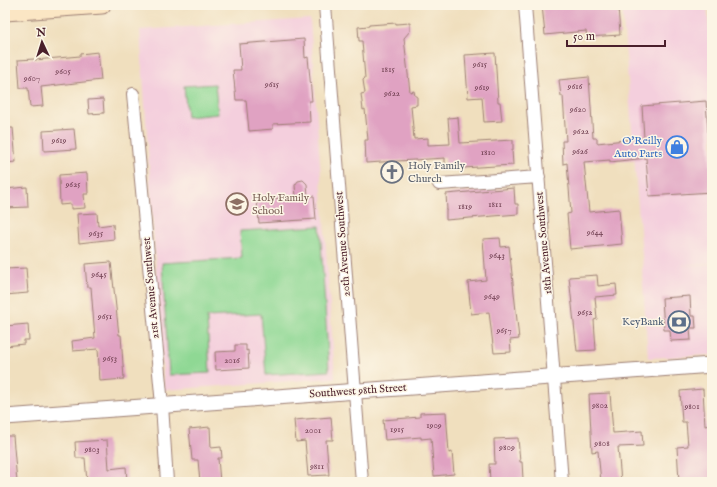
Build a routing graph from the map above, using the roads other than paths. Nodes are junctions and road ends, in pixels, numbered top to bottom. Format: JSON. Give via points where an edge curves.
{"nodes":[{"id":1,"x":102,"y":5,"type":"edge"},
{"id":2,"x":325,"y":5,"type":"edge"},
{"id":3,"x":525,"y":5,"type":"edge"},
{"id":4,"x":38,"y":7,"type":"edge"},
{"id":5,"x":5,"y":12,"type":"edge"},
{"id":6,"x":133,"y":94,"type":"dead end"},
{"id":7,"x":539,"y":177,"type":"junction"},
{"id":8,"x":439,"y":184,"type":"dead end"},
{"id":9,"x":712,"y":365,"type":"edge"},
{"id":10,"x":555,"y":376,"type":"junction"},
{"id":11,"x":355,"y":391,"type":"junction"},
{"id":12,"x":162,"y":405,"type":"junction"},
{"id":13,"x":5,"y":417,"type":"edge"},
{"id":14,"x":167,"y":482,"type":"edge"},
{"id":15,"x":362,"y":482,"type":"edge"},
{"id":16,"x":562,"y":482,"type":"edge"}],
"edges":[{"from":1,"to":4,"type":"main road"},
{"from":2,"to":11,"type":"street","name":"20th Avenue Southwest"},
{"from":3,"to":7,"type":"street","name":"18th Avenue Southwest"},
{"from":4,"to":5,"type":"main road"},
{"from":6,"to":12,"type":"street","name":"21st Avenue Southwest"},
{"from":7,"to":8,"type":"street"},
{"from":7,"to":10,"type":"street","name":"18th Avenue Southwest"},
{"from":9,"to":10,"type":"street","name":"Southwest 98th Street"},
{"from":10,"to":11,"type":"street","name":"Southwest 98th Street"},
{"from":10,"to":16,"type":"street","name":"18th Avenue Southwest"},
{"from":11,"to":12,"type":"street","name":"Southwest 98th Street"},
{"from":11,"to":15,"type":"street","name":"20th Avenue Southwest"},
{"from":12,"to":13,"type":"street","name":"Southwest 98th Street"},
{"from":12,"to":14,"type":"street","name":"21st Avenue Southwest"}]}
